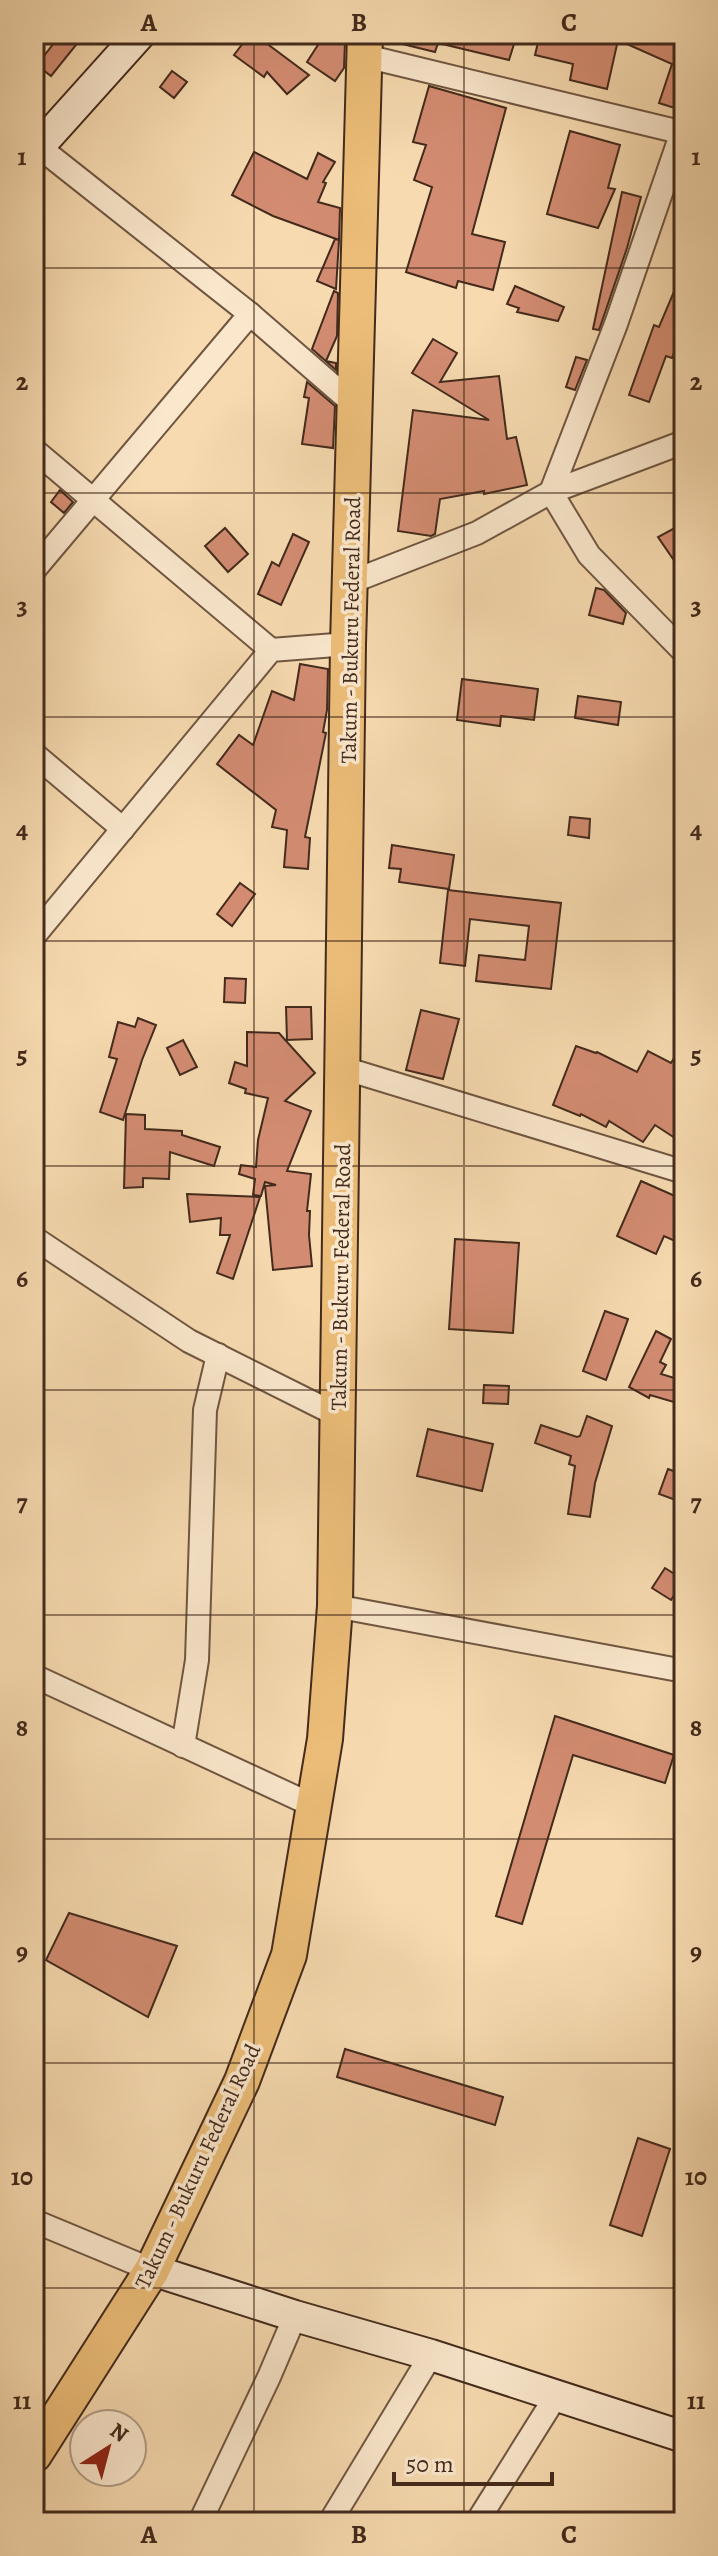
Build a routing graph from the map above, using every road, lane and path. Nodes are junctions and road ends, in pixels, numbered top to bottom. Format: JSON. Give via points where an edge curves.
{"nodes":[{"id":1,"x":140,"y":34,"type":"edge"},
{"id":2,"x":365,"y":45,"type":"edge"},
{"id":3,"x":683,"y":130,"type":"edge"},
{"id":4,"x":36,"y":147,"type":"edge"},
{"id":5,"x":250,"y":314,"type":"junction"},
{"id":6,"x":356,"y":406,"type":"junction"},
{"id":7,"x":684,"y":442,"type":"edge"},
{"id":8,"x":34,"y":450,"type":"edge"},
{"id":9,"x":551,"y":492,"type":"junction"},
{"id":10,"x":93,"y":501,"type":"junction"},
{"id":11,"x":34,"y":570,"type":"edge"},
{"id":12,"x":351,"y":582,"type":"junction"},
{"id":13,"x":348,"y":644,"type":"junction"},
{"id":14,"x":271,"y":650,"type":"junction"},
{"id":15,"x":684,"y":652,"type":"edge"},
{"id":16,"x":34,"y":754,"type":"edge"},
{"id":17,"x":123,"y":829,"type":"junction"},
{"id":18,"x":35,"y":932,"type":"edge"},
{"id":19,"x":343,"y":1068,"type":"junction"},
{"id":20,"x":684,"y":1172,"type":"edge"},
{"id":21,"x":34,"y":1238,"type":"edge"},
{"id":22,"x":218,"y":1355,"type":"junction"},
{"id":23,"x":339,"y":1416,"type":"junction"},
{"id":24,"x":335,"y":1606,"type":"junction"},
{"id":25,"x":684,"y":1671,"type":"edge"},
{"id":26,"x":34,"y":1676,"type":"edge"},
{"id":27,"x":183,"y":1746,"type":"junction"},
{"id":28,"x":314,"y":1806,"type":"junction"},
{"id":29,"x":34,"y":2221,"type":"edge"},
{"id":30,"x":152,"y":2270,"type":"junction"},
{"id":31,"x":295,"y":2316,"type":"junction"},
{"id":32,"x":431,"y":2355,"type":"junction"},
{"id":33,"x":556,"y":2396,"type":"junction"},
{"id":34,"x":684,"y":2437,"type":"edge"},
{"id":35,"x":34,"y":2455,"type":"edge"},
{"id":36,"x":200,"y":2522,"type":"edge"},
{"id":37,"x":330,"y":2522,"type":"edge"},
{"id":38,"x":477,"y":2522,"type":"edge"}],
"edges":[{"from":1,"to":4,"type":"street"},
{"from":2,"to":3,"type":"street"},
{"from":2,"to":6,"type":"main road","name":"Takum - Bukuru Federal Road"},
{"from":3,"to":9,"type":"street"},
{"from":4,"to":5,"type":"street"},
{"from":5,"to":6,"type":"street"},
{"from":5,"to":10,"type":"street"},
{"from":6,"to":12,"type":"main road","name":"Takum - Bukuru Federal Road"},
{"from":7,"to":9,"type":"street"},
{"from":8,"to":10,"type":"street"},
{"from":9,"to":12,"type":"street","via":[[477,533]]},
{"from":9,"to":15,"type":"street","via":[[589,555]]},
{"from":10,"to":11,"type":"street"},
{"from":10,"to":14,"type":"street"},
{"from":12,"to":13,"type":"main road","name":"Takum - Bukuru Federal Road"},
{"from":13,"to":14,"type":"street"},
{"from":13,"to":19,"type":"main road","name":"Takum - Bukuru Federal Road"},
{"from":14,"to":17,"type":"street"},
{"from":16,"to":17,"type":"street"},
{"from":17,"to":18,"type":"street"},
{"from":19,"to":20,"type":"street"},
{"from":19,"to":23,"type":"main road","name":"Takum - Bukuru Federal Road"},
{"from":21,"to":22,"type":"street"},
{"from":22,"to":23,"type":"street"},
{"from":22,"to":27,"type":"street","via":[[205,1410],[197,1660]]},
{"from":23,"to":24,"type":"main road","name":"Takum - Bukuru Federal Road"},
{"from":24,"to":25,"type":"street"},
{"from":24,"to":28,"type":"main road","name":"Takum - Bukuru Federal Road"},
{"from":26,"to":27,"type":"street"},
{"from":27,"to":28,"type":"street"},
{"from":28,"to":30,"type":"main road","name":"Takum - Bukuru Federal Road","via":[[289,1955],[242,2081]]},
{"from":29,"to":30,"type":"street"},
{"from":30,"to":31,"type":"street"},
{"from":30,"to":35,"type":"main road","name":"Takum - Bukuru Federal Road"},
{"from":31,"to":32,"type":"street"},
{"from":31,"to":36,"type":"street"},
{"from":32,"to":33,"type":"street"},
{"from":32,"to":37,"type":"street"},
{"from":33,"to":34,"type":"street"},
{"from":33,"to":38,"type":"street"}]}
